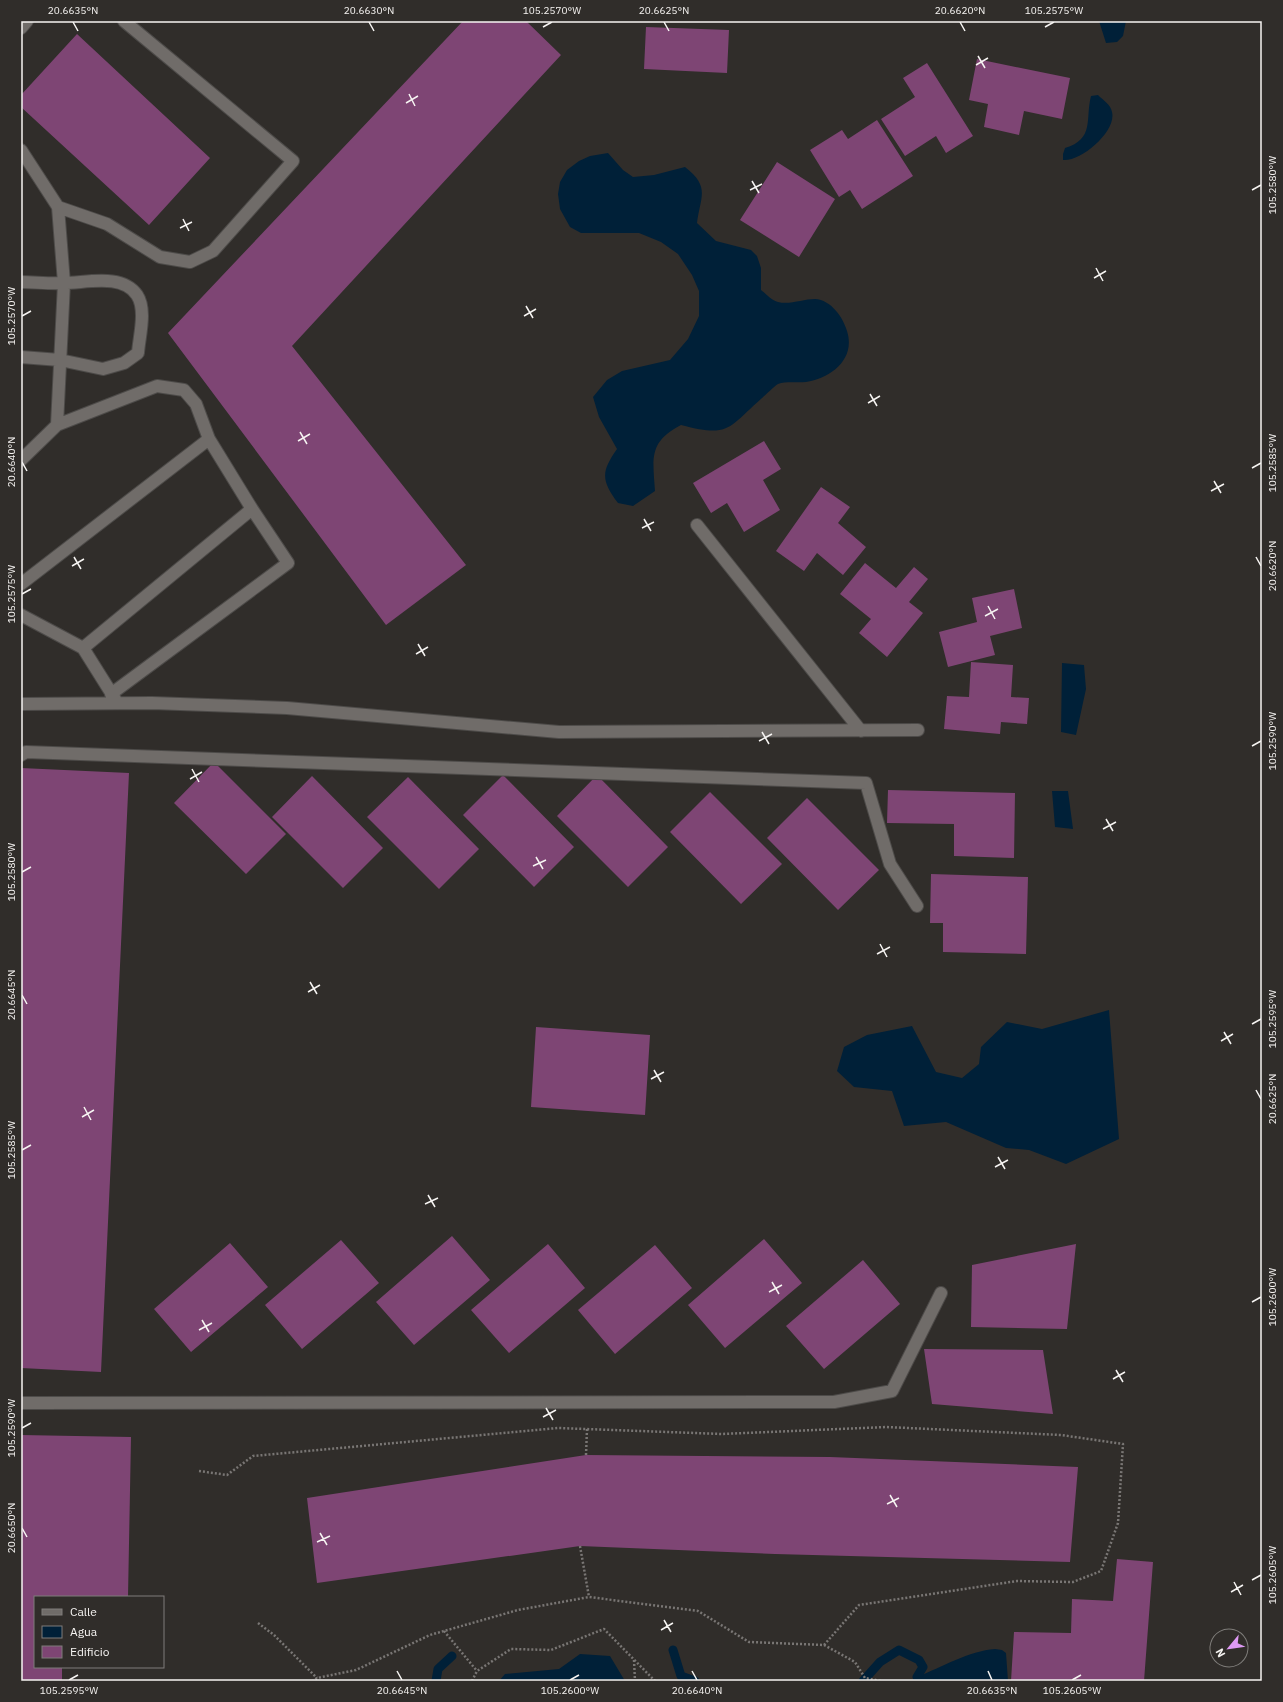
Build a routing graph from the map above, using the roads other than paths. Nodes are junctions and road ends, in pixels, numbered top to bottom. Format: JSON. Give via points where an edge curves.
{"nodes":[{"id":1,"x":27,"y":21,"type":"edge"},
{"id":2,"x":124,"y":21,"type":"edge"},
{"id":3,"x":21,"y":28,"type":"edge"},
{"id":4,"x":21,"y":150,"type":"edge"},
{"id":5,"x":58,"y":206,"type":"junction"},
{"id":6,"x":21,"y":282,"type":"edge"},
{"id":7,"x":64,"y":283,"type":"junction"},
{"id":8,"x":21,"y":357,"type":"edge"},
{"id":9,"x":60,"y":360,"type":"junction"},
{"id":10,"x":57,"y":425,"type":"junction"},
{"id":11,"x":209,"y":439,"type":"junction"},
{"id":12,"x":21,"y":460,"type":"edge"},
{"id":13,"x":252,"y":509,"type":"junction"},
{"id":14,"x":697,"y":525,"type":"dead end"},
{"id":15,"x":21,"y":584,"type":"edge"},
{"id":16,"x":21,"y":615,"type":"edge"},
{"id":17,"x":84,"y":648,"type":"junction"},
{"id":18,"x":114,"y":699,"type":"junction"},
{"id":19,"x":21,"y":704,"type":"edge"},
{"id":20,"x":861,"y":730,"type":"junction"},
{"id":21,"x":918,"y":730,"type":"dead end"},
{"id":22,"x":21,"y":755,"type":"edge"},
{"id":23,"x":917,"y":906,"type":"dead end"},
{"id":24,"x":941,"y":1293,"type":"dead end"},
{"id":25,"x":21,"y":1404,"type":"edge"}],
"edges":[{"from":1,"to":3,"type":"lane"},
{"from":2,"to":5,"type":"lane","via":[[292,161],[213,251],[190,262],[160,257],[107,224]]},
{"from":4,"to":5,"type":"lane"},
{"from":5,"to":7,"type":"lane"},
{"from":6,"to":7,"type":"lane"},
{"from":7,"to":9,"type":"lane"},
{"from":7,"to":9,"type":"lane","via":[[109,281],[126,286],[137,295],[142,309],[138,353],[124,363],[103,369]]},
{"from":8,"to":9,"type":"lane"},
{"from":9,"to":10,"type":"lane"},
{"from":10,"to":11,"type":"lane","via":[[157,386],[184,390],[196,404]]},
{"from":10,"to":12,"type":"lane"},
{"from":11,"to":13,"type":"lane"},
{"from":11,"to":15,"type":"lane"},
{"from":13,"to":17,"type":"lane"},
{"from":13,"to":18,"type":"lane","via":[[288,564]]},
{"from":14,"to":20,"type":"lane"},
{"from":16,"to":17,"type":"lane"},
{"from":17,"to":18,"type":"lane"},
{"from":18,"to":19,"type":"lane"},
{"from":18,"to":20,"type":"lane","via":[[286,708],[559,732]]},
{"from":20,"to":21,"type":"lane"},
{"from":22,"to":23,"type":"lane","via":[[26,752],[866,783],[890,864]]},
{"from":24,"to":25,"type":"lane","via":[[892,1391],[834,1402]]}]}
